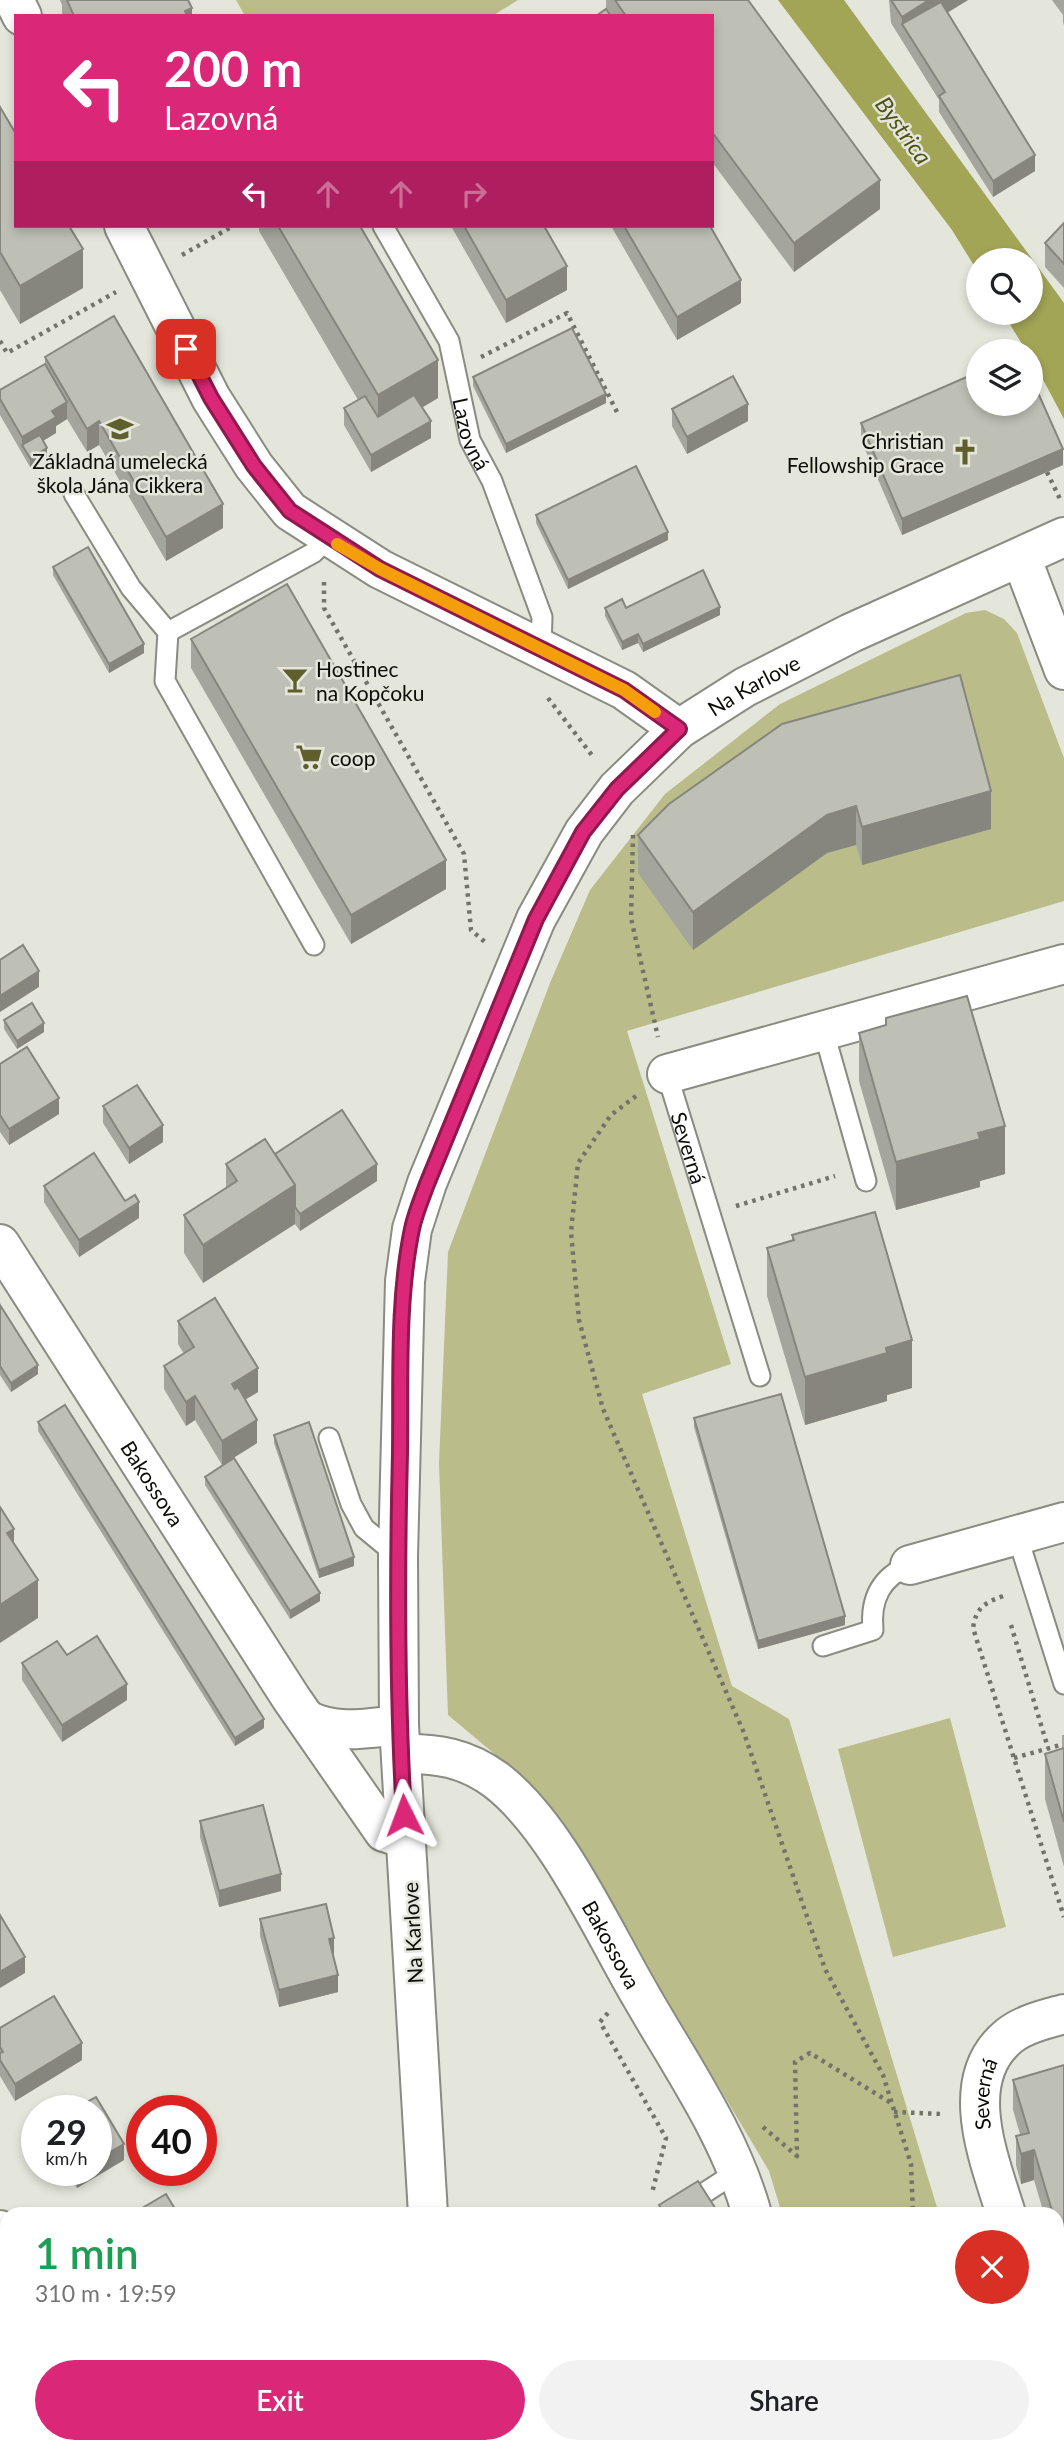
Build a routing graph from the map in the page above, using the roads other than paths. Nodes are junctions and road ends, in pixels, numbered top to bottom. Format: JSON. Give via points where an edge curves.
{"nodes":[{"id":1,"x":125,"y":228,"type":"edge"},
{"id":2,"x":384,"y":228,"type":"edge"},
{"id":3,"x":74,"y":494,"type":"dead end"},
{"id":4,"x":1062,"y":520,"type":"edge"},
{"id":5,"x":328,"y":538,"type":"junction"},
{"id":6,"x":1021,"y":557,"type":"junction"},
{"id":7,"x":168,"y":632,"type":"junction"},
{"id":8,"x":541,"y":648,"type":"junction"},
{"id":9,"x":1064,"y":670,"type":"edge"},
{"id":10,"x":679,"y":729,"type":"junction"},
{"id":11,"x":314,"y":945,"type":"dead end"},
{"id":12,"x":1064,"y":964,"type":"edge"},
{"id":13,"x":823,"y":1029,"type":"junction"},
{"id":14,"x":667,"y":1073,"type":"joint"},
{"id":15,"x":864,"y":1174,"type":"road end"},
{"id":16,"x":0,"y":1244,"type":"edge"},
{"id":17,"x":760,"y":1376,"type":"dead end"},
{"id":18,"x":329,"y":1438,"type":"dead end"},
{"id":19,"x":1064,"y":1522,"type":"edge"},
{"id":20,"x":1017,"y":1535,"type":"junction"},
{"id":21,"x":398,"y":1556,"type":"junction"},
{"id":22,"x":910,"y":1565,"type":"joint"},
{"id":23,"x":823,"y":1646,"type":"dead end"},
{"id":24,"x":1064,"y":1684,"type":"edge"},
{"id":25,"x":307,"y":1720,"type":"junction"},
{"id":26,"x":401,"y":1749,"type":"junction"},
{"id":27,"x":336,"y":1762,"type":"junction"},
{"id":28,"x":406,"y":1839,"type":"junction"},
{"id":29,"x":1064,"y":2014,"type":"edge"},
{"id":30,"x":738,"y":2171,"type":"junction"},
{"id":31,"x":428,"y":2207,"type":"edge"},
{"id":32,"x":683,"y":2207,"type":"edge"},
{"id":33,"x":750,"y":2207,"type":"edge"},
{"id":34,"x":1004,"y":2207,"type":"edge"}],
"edges":[{"from":1,"to":5,"type":"street","via":[[211,398],[254,466],[290,511]]},
{"from":2,"to":8,"type":"lane","name":"Lazovná","via":[[449,341],[470,440],[492,481],[542,617]]},
{"from":3,"to":7,"type":"lane","via":[[131,588]]},
{"from":4,"to":6,"type":"street","name":"Na Karlove"},
{"from":5,"to":7,"type":"lane","via":[[313,553]]},
{"from":5,"to":8,"type":"street","via":[[380,569]]},
{"from":6,"to":9,"type":"street"},
{"from":6,"to":10,"type":"street","name":"Na Karlove","via":[[828,645],[746,687]]},
{"from":7,"to":11,"type":"lane","via":[[166,681]]},
{"from":8,"to":10,"type":"street","via":[[624,690]]},
{"from":10,"to":21,"type":"street","name":"Na Karlove","via":[[617,789],[583,832],[536,919],[427,1184],[412,1229],[405,1280]]},
{"from":12,"to":13,"type":"street"},
{"from":13,"to":14,"type":"street"},
{"from":13,"to":15,"type":"lane"},
{"from":14,"to":17,"type":"lane","name":"Severná"},
{"from":16,"to":25,"type":"street","name":"Bakossova"},
{"from":18,"to":21,"type":"lane","via":[[364,1528]]},
{"from":19,"to":20,"type":"street"},
{"from":20,"to":22,"type":"street"},
{"from":20,"to":24,"type":"lane"},
{"from":21,"to":26,"type":"street","name":"Na Karlove"},
{"from":22,"to":23,"type":"lane","via":[[883,1582],[874,1599],[873,1630]]},
{"from":25,"to":26,"type":"street","name":"Bakossova"},
{"from":25,"to":27,"type":"street","name":"Bakossova"},
{"from":26,"to":27,"type":"street","name":"Bakossova","via":[[349,1771]]},
{"from":26,"to":28,"type":"street","name":"Na Karlove"},
{"from":26,"to":30,"type":"street","name":"Bakossova","via":[[468,1763],[514,1795],[559,1854]]},
{"from":27,"to":28,"type":"street","name":"Bakossova","via":[[384,1832]]},
{"from":28,"to":31,"type":"street","name":"Na Karlove"},
{"from":29,"to":34,"type":"street","name":"Severná","via":[[1009,2036],[990,2059],[979,2115]]},
{"from":30,"to":32,"type":"lane"},
{"from":30,"to":33,"type":"street","name":"Bakossova"}]}
